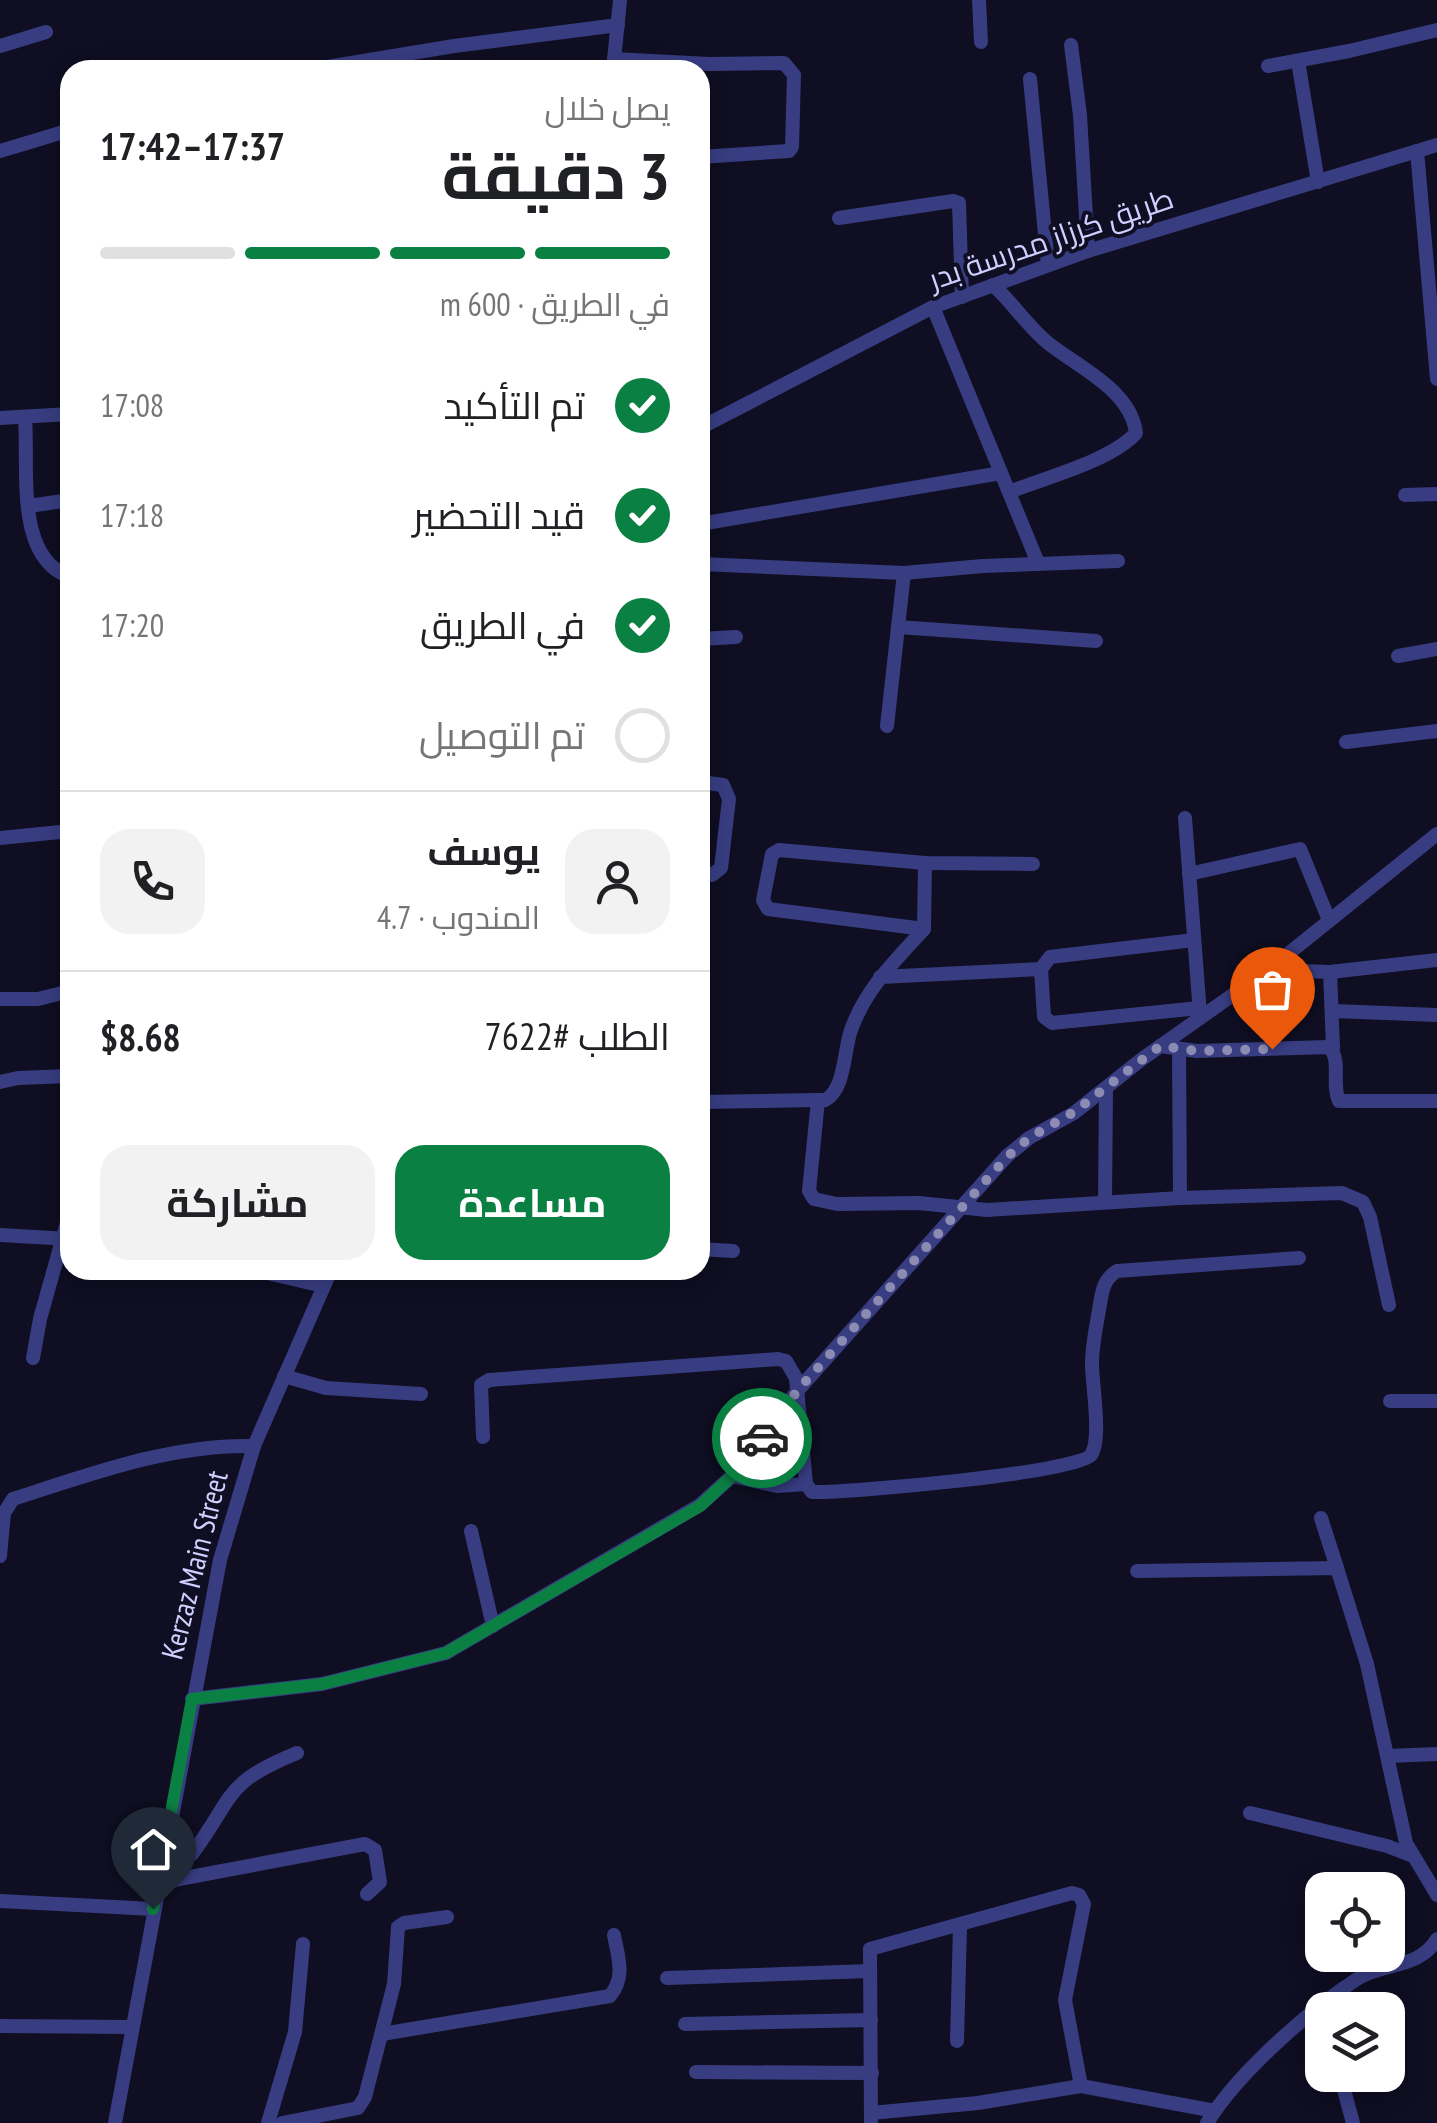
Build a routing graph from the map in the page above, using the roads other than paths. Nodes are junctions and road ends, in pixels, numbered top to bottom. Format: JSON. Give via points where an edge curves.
{"nodes":[{"id":1,"x":620,"y":0,"type":"edge"},
{"id":2,"x":979,"y":0,"type":"edge"},
{"id":3,"x":618,"y":25,"type":"junction"},
{"id":4,"x":1437,"y":30,"type":"edge"},
{"id":5,"x":46,"y":32,"type":"dead end"},
{"id":6,"x":981,"y":42,"type":"dead end"},
{"id":7,"x":1071,"y":45,"type":"dead end"},
{"id":8,"x":0,"y":46,"type":"edge"},
{"id":9,"x":369,"y":60,"type":"edge"},
{"id":10,"x":614,"y":60,"type":"edge"},
{"id":11,"x":1298,"y":61,"type":"junction"},
{"id":12,"x":710,"y":64,"type":"edge"},
{"id":13,"x":1268,"y":66,"type":"dead end"},
{"id":14,"x":1030,"y":79,"type":"dead end"},
{"id":15,"x":60,"y":133,"type":"edge"},
{"id":16,"x":1437,"y":145,"type":"edge"},
{"id":17,"x":0,"y":151,"type":"edge"},
{"id":18,"x":1417,"y":151,"type":"junction"},
{"id":19,"x":710,"y":156,"type":"edge"},
{"id":20,"x":1318,"y":182,"type":"junction"},
{"id":21,"x":839,"y":218,"type":"dead end"},
{"id":22,"x":1088,"y":251,"type":"junction"},
{"id":23,"x":1048,"y":265,"type":"junction"},
{"id":24,"x":993,"y":285,"type":"junction"},
{"id":25,"x":962,"y":297,"type":"junction"},
{"id":26,"x":934,"y":307,"type":"junction"},
{"id":27,"x":1437,"y":378,"type":"edge"},
{"id":28,"x":60,"y":415,"type":"edge"},
{"id":29,"x":0,"y":418,"type":"edge"},
{"id":30,"x":25,"y":418,"type":"junction"},
{"id":31,"x":710,"y":423,"type":"edge"},
{"id":32,"x":1001,"y":472,"type":"junction"},
{"id":33,"x":1008,"y":492,"type":"junction"},
{"id":34,"x":1437,"y":494,"type":"edge"},
{"id":35,"x":1405,"y":495,"type":"dead end"},
{"id":36,"x":60,"y":501,"type":"edge"},
{"id":37,"x":29,"y":506,"type":"junction"},
{"id":38,"x":710,"y":522,"type":"edge"},
{"id":39,"x":1118,"y":561,"type":"dead end"},
{"id":40,"x":710,"y":564,"type":"edge"},
{"id":41,"x":1038,"y":564,"type":"junction"},
{"id":42,"x":60,"y":573,"type":"edge"},
{"id":43,"x":904,"y":574,"type":"junction"},
{"id":44,"x":898,"y":627,"type":"junction"},
{"id":45,"x":736,"y":638,"type":"dead end"},
{"id":46,"x":710,"y":639,"type":"edge"},
{"id":47,"x":1096,"y":641,"type":"dead end"},
{"id":48,"x":1437,"y":649,"type":"edge"},
{"id":49,"x":1398,"y":656,"type":"dead end"},
{"id":50,"x":887,"y":726,"type":"dead end"},
{"id":51,"x":1437,"y":731,"type":"edge"},
{"id":52,"x":1346,"y":742,"type":"dead end"},
{"id":53,"x":710,"y":783,"type":"edge"},
{"id":54,"x":1185,"y":818,"type":"dead end"},
{"id":55,"x":60,"y":832,"type":"edge"},
{"id":56,"x":1437,"y":834,"type":"edge"},
{"id":57,"x":0,"y":838,"type":"edge"},
{"id":58,"x":925,"y":863,"type":"junction"},
{"id":59,"x":1034,"y":864,"type":"dead end"},
{"id":60,"x":1189,"y":874,"type":"junction"},
{"id":61,"x":710,"y":875,"type":"edge"},
{"id":62,"x":1329,"y":920,"type":"junction"},
{"id":63,"x":924,"y":929,"type":"junction"},
{"id":64,"x":1194,"y":940,"type":"junction"},
{"id":65,"x":1437,"y":960,"type":"edge"},
{"id":66,"x":1041,"y":969,"type":"junction"},
{"id":67,"x":1268,"y":970,"type":"junction"},
{"id":68,"x":1330,"y":972,"type":"junction"},
{"id":69,"x":880,"y":977,"type":"junction"},
{"id":70,"x":60,"y":994,"type":"edge"},
{"id":71,"x":0,"y":999,"type":"edge"},
{"id":72,"x":1333,"y":1011,"type":"junction"},
{"id":73,"x":1200,"y":1014,"type":"junction"},
{"id":74,"x":1437,"y":1015,"type":"edge"},
{"id":75,"x":1160,"y":1046,"type":"junction"},
{"id":76,"x":1333,"y":1048,"type":"junction"},
{"id":77,"x":1179,"y":1050,"type":"junction"},
{"id":78,"x":60,"y":1076,"type":"edge"},
{"id":79,"x":0,"y":1082,"type":"edge"},
{"id":80,"x":1106,"y":1088,"type":"junction"},
{"id":81,"x":818,"y":1100,"type":"junction"},
{"id":82,"x":1437,"y":1101,"type":"edge"},
{"id":83,"x":710,"y":1102,"type":"edge"},
{"id":84,"x":1180,"y":1198,"type":"junction"},
{"id":85,"x":1106,"y":1202,"type":"junction"},
{"id":86,"x":959,"y":1209,"type":"junction"},
{"id":87,"x":0,"y":1235,"type":"edge"},
{"id":88,"x":60,"y":1238,"type":"edge"},
{"id":89,"x":710,"y":1250,"type":"edge"},
{"id":90,"x":734,"y":1251,"type":"dead end"},
{"id":91,"x":1299,"y":1258,"type":"dead end"},
{"id":92,"x":60,"y":1260,"type":"edge"},
{"id":93,"x":298,"y":1280,"type":"edge"},
{"id":94,"x":327,"y":1280,"type":"edge"},
{"id":95,"x":324,"y":1286,"type":"junction"},
{"id":96,"x":1388,"y":1305,"type":"dead end"},
{"id":97,"x":34,"y":1358,"type":"dead end"},
{"id":98,"x":284,"y":1376,"type":"junction"},
{"id":99,"x":798,"y":1390,"type":"junction"},
{"id":100,"x":421,"y":1394,"type":"dead end"},
{"id":101,"x":1390,"y":1401,"type":"dead end"},
{"id":102,"x":1437,"y":1401,"type":"edge"},
{"id":103,"x":483,"y":1436,"type":"dead end"},
{"id":104,"x":254,"y":1446,"type":"junction"},
{"id":105,"x":732,"y":1476,"type":"junction"},
{"id":106,"x":806,"y":1484,"type":"junction"},
{"id":107,"x":1321,"y":1518,"type":"dead end"},
{"id":108,"x":471,"y":1531,"type":"dead end"},
{"id":109,"x":0,"y":1556,"type":"edge"},
{"id":110,"x":1337,"y":1568,"type":"junction"},
{"id":111,"x":1137,"y":1571,"type":"dead end"},
{"id":112,"x":493,"y":1626,"type":"junction"},
{"id":113,"x":192,"y":1699,"type":"junction"},
{"id":114,"x":297,"y":1753,"type":"dead end"},
{"id":115,"x":1437,"y":1754,"type":"edge"},
{"id":116,"x":1388,"y":1756,"type":"junction"},
{"id":117,"x":1250,"y":1814,"type":"dead end"},
{"id":118,"x":1413,"y":1857,"type":"junction"},
{"id":119,"x":160,"y":1875,"type":"junction"},
{"id":120,"x":367,"y":1894,"type":"dead end"},
{"id":121,"x":1437,"y":1895,"type":"edge"},
{"id":122,"x":0,"y":1901,"type":"edge"},
{"id":123,"x":153,"y":1909,"type":"junction"},
{"id":124,"x":446,"y":1917,"type":"dead end"},
{"id":125,"x":960,"y":1926,"type":"junction"},
{"id":126,"x":614,"y":1935,"type":"dead end"},
{"id":127,"x":1437,"y":1939,"type":"edge"},
{"id":128,"x":303,"y":1944,"type":"dead end"},
{"id":129,"x":870,"y":1972,"type":"junction"},
{"id":130,"x":667,"y":1978,"type":"dead end"},
{"id":131,"x":1343,"y":1992,"type":"edge"},
{"id":132,"x":871,"y":2020,"type":"junction"},
{"id":133,"x":1305,"y":2022,"type":"edge"},
{"id":134,"x":686,"y":2024,"type":"dead end"},
{"id":135,"x":0,"y":2026,"type":"edge"},
{"id":136,"x":132,"y":2027,"type":"junction"},
{"id":137,"x":382,"y":2034,"type":"junction"},
{"id":138,"x":957,"y":2041,"type":"dead end"},
{"id":139,"x":696,"y":2072,"type":"dead end"},
{"id":140,"x":872,"y":2073,"type":"junction"},
{"id":141,"x":1081,"y":2086,"type":"junction"},
{"id":142,"x":1345,"y":2092,"type":"edge"},
{"id":143,"x":1211,"y":2117,"type":"edge"},
{"id":144,"x":871,"y":2118,"type":"edge"},
{"id":145,"x":115,"y":2123,"type":"edge"},
{"id":146,"x":268,"y":2123,"type":"edge"},
{"id":147,"x":282,"y":2123,"type":"edge"},
{"id":148,"x":1353,"y":2123,"type":"edge"}],
"edges":[{"from":1,"to":3,"type":"street"},
{"from":2,"to":6,"type":"street"},
{"from":3,"to":9,"type":"street"},
{"from":3,"to":10,"type":"street"},
{"from":4,"to":11,"type":"street"},
{"from":5,"to":8,"type":"street"},
{"from":7,"to":22,"type":"street"},
{"from":11,"to":13,"type":"street"},
{"from":11,"to":20,"type":"street"},
{"from":12,"to":19,"type":"street","via":[[774,63],[794,74],[789,151]]},
{"from":14,"to":23,"type":"street"},
{"from":15,"to":17,"type":"street"},
{"from":16,"to":18,"type":"street","name":"طريق كرزاز مدرسة بدر"},
{"from":18,"to":20,"type":"street","name":"طريق كرزاز مدرسة بدر"},
{"from":18,"to":27,"type":"street"},
{"from":20,"to":22,"type":"street","name":"طريق كرزاز مدرسة بدر"},
{"from":21,"to":25,"type":"street","via":[[958,203]]},
{"from":22,"to":23,"type":"street","name":"طريق كرزاز مدرسة بدر"},
{"from":23,"to":24,"type":"street","name":"طريق كرزاز مدرسة بدر"},
{"from":24,"to":25,"type":"street","name":"طريق كرزاز مدرسة بدر"},
{"from":24,"to":33,"type":"street","via":[[1049,344],[1118,397],[1136,432],[1108,453]]},
{"from":25,"to":26,"type":"street","name":"طريق كرزاز مدرسة بدر"},
{"from":26,"to":31,"type":"street","name":"طريق كرزاز مدرسة بدر"},
{"from":26,"to":32,"type":"street"},
{"from":28,"to":30,"type":"street"},
{"from":29,"to":30,"type":"street"},
{"from":30,"to":37,"type":"street"},
{"from":32,"to":33,"type":"street"},
{"from":32,"to":38,"type":"street"},
{"from":33,"to":41,"type":"street"},
{"from":34,"to":35,"type":"street"},
{"from":36,"to":37,"type":"street"},
{"from":37,"to":42,"type":"street","via":[[34,542]]},
{"from":39,"to":41,"type":"street"},
{"from":40,"to":43,"type":"street"},
{"from":41,"to":43,"type":"street"},
{"from":43,"to":44,"type":"street"},
{"from":44,"to":47,"type":"street"},
{"from":44,"to":50,"type":"street"},
{"from":45,"to":46,"type":"street"},
{"from":48,"to":49,"type":"street"},
{"from":51,"to":52,"type":"street"},
{"from":53,"to":61,"type":"street","via":[[723,785],[729,800],[721,868]]},
{"from":54,"to":60,"type":"street"},
{"from":55,"to":57,"type":"street"},
{"from":56,"to":62,"type":"street"},
{"from":58,"to":59,"type":"street"},
{"from":58,"to":63,"type":"street"},
{"from":58,"to":63,"type":"street","via":[[775,850],[764,900],[768,909]]},
{"from":60,"to":62,"type":"street","via":[[1300,850]]},
{"from":60,"to":64,"type":"street"},
{"from":62,"to":67,"type":"street"},
{"from":63,"to":69,"type":"street"},
{"from":64,"to":66,"type":"street","via":[[1050,957]]},
{"from":64,"to":73,"type":"street"},
{"from":65,"to":68,"type":"street"},
{"from":66,"to":69,"type":"street"},
{"from":66,"to":73,"type":"street","via":[[1049,1022]]},
{"from":67,"to":68,"type":"street"},
{"from":67,"to":73,"type":"street"},
{"from":68,"to":72,"type":"street"},
{"from":69,"to":81,"type":"street","via":[[852,1028],[836,1092]]},
{"from":70,"to":71,"type":"street"},
{"from":72,"to":74,"type":"street"},
{"from":72,"to":76,"type":"street"},
{"from":73,"to":75,"type":"street"},
{"from":75,"to":77,"type":"street"},
{"from":75,"to":80,"type":"street"},
{"from":76,"to":77,"type":"street"},
{"from":76,"to":82,"type":"street","via":[[1339,1102]]},
{"from":77,"to":84,"type":"street"},
{"from":78,"to":79,"type":"street"},
{"from":80,"to":85,"type":"street"},
{"from":80,"to":86,"type":"street","via":[[1019,1146]]},
{"from":81,"to":83,"type":"street"},
{"from":81,"to":86,"type":"street","via":[[808,1191],[814,1199]]},
{"from":84,"to":85,"type":"street"},
{"from":84,"to":96,"type":"street","via":[[1356,1197],[1370,1217]]},
{"from":85,"to":86,"type":"street"},
{"from":86,"to":99,"type":"street"},
{"from":87,"to":88,"type":"street"},
{"from":89,"to":90,"type":"street"},
{"from":91,"to":106,"type":"street","via":[[1118,1271],[1107,1278],[1092,1360],[1094,1448],[1084,1462],[816,1492]]},
{"from":92,"to":97,"type":"street"},
{"from":93,"to":95,"type":"street"},
{"from":94,"to":95,"type":"street","name":"Kerzaz Main Street"},
{"from":95,"to":98,"type":"street","name":"Kerzaz Main Street"},
{"from":98,"to":100,"type":"street","via":[[326,1388]]},
{"from":98,"to":104,"type":"street","name":"Kerzaz Main Street"},
{"from":99,"to":103,"type":"street","via":[[793,1370],[778,1359],[496,1378],[482,1386]]},
{"from":99,"to":105,"type":"street"},
{"from":99,"to":106,"type":"street"},
{"from":101,"to":102,"type":"street"},
{"from":104,"to":109,"type":"street","via":[[172,1453],[13,1500],[4,1513]]},
{"from":104,"to":113,"type":"street","name":"Kerzaz Main Street","via":[[220,1560]]},
{"from":105,"to":106,"type":"street","via":[[777,1486]]},
{"from":105,"to":112,"type":"street","via":[[700,1506]]},
{"from":107,"to":110,"type":"street"},
{"from":108,"to":112,"type":"street"},
{"from":110,"to":111,"type":"street"},
{"from":110,"to":116,"type":"street"},
{"from":112,"to":113,"type":"street","via":[[446,1653],[392,1669]]},
{"from":113,"to":119,"type":"street","name":"Kerzaz Main Street"},
{"from":114,"to":119,"type":"street","via":[[243,1779],[192,1854]]},
{"from":115,"to":116,"type":"street"},
{"from":116,"to":118,"type":"street"},
{"from":117,"to":118,"type":"street"},
{"from":118,"to":121,"type":"street"},
{"from":119,"to":120,"type":"street","via":[[365,1844],[375,1850],[380,1882]]},
{"from":119,"to":123,"type":"street","name":"Kerzaz Main Street"},
{"from":122,"to":123,"type":"street"},
{"from":123,"to":136,"type":"street","name":"Kerzaz Main Street"},
{"from":124,"to":137,"type":"street","via":[[398,1927]]},
{"from":125,"to":129,"type":"street","via":[[870,1949]]},
{"from":125,"to":138,"type":"street"},
{"from":125,"to":141,"type":"street","via":[[1079,1895],[1084,1904],[1066,2000]]},
{"from":126,"to":137,"type":"street","via":[[621,1974],[610,1996]]},
{"from":127,"to":131,"type":"street","via":[[1419,1959],[1368,1973]]},
{"from":128,"to":146,"type":"street","via":[[295,2032]]},
{"from":129,"to":130,"type":"street"},
{"from":129,"to":132,"type":"street"},
{"from":132,"to":134,"type":"street"},
{"from":132,"to":140,"type":"street"},
{"from":133,"to":143,"type":"street"},
{"from":135,"to":136,"type":"street"},
{"from":136,"to":145,"type":"street","name":"Kerzaz Main Street"},
{"from":137,"to":147,"type":"street","via":[[358,2108]]},
{"from":139,"to":140,"type":"street"},
{"from":140,"to":144,"type":"street"},
{"from":141,"to":143,"type":"street"},
{"from":141,"to":144,"type":"street"},
{"from":142,"to":148,"type":"street"}]}
